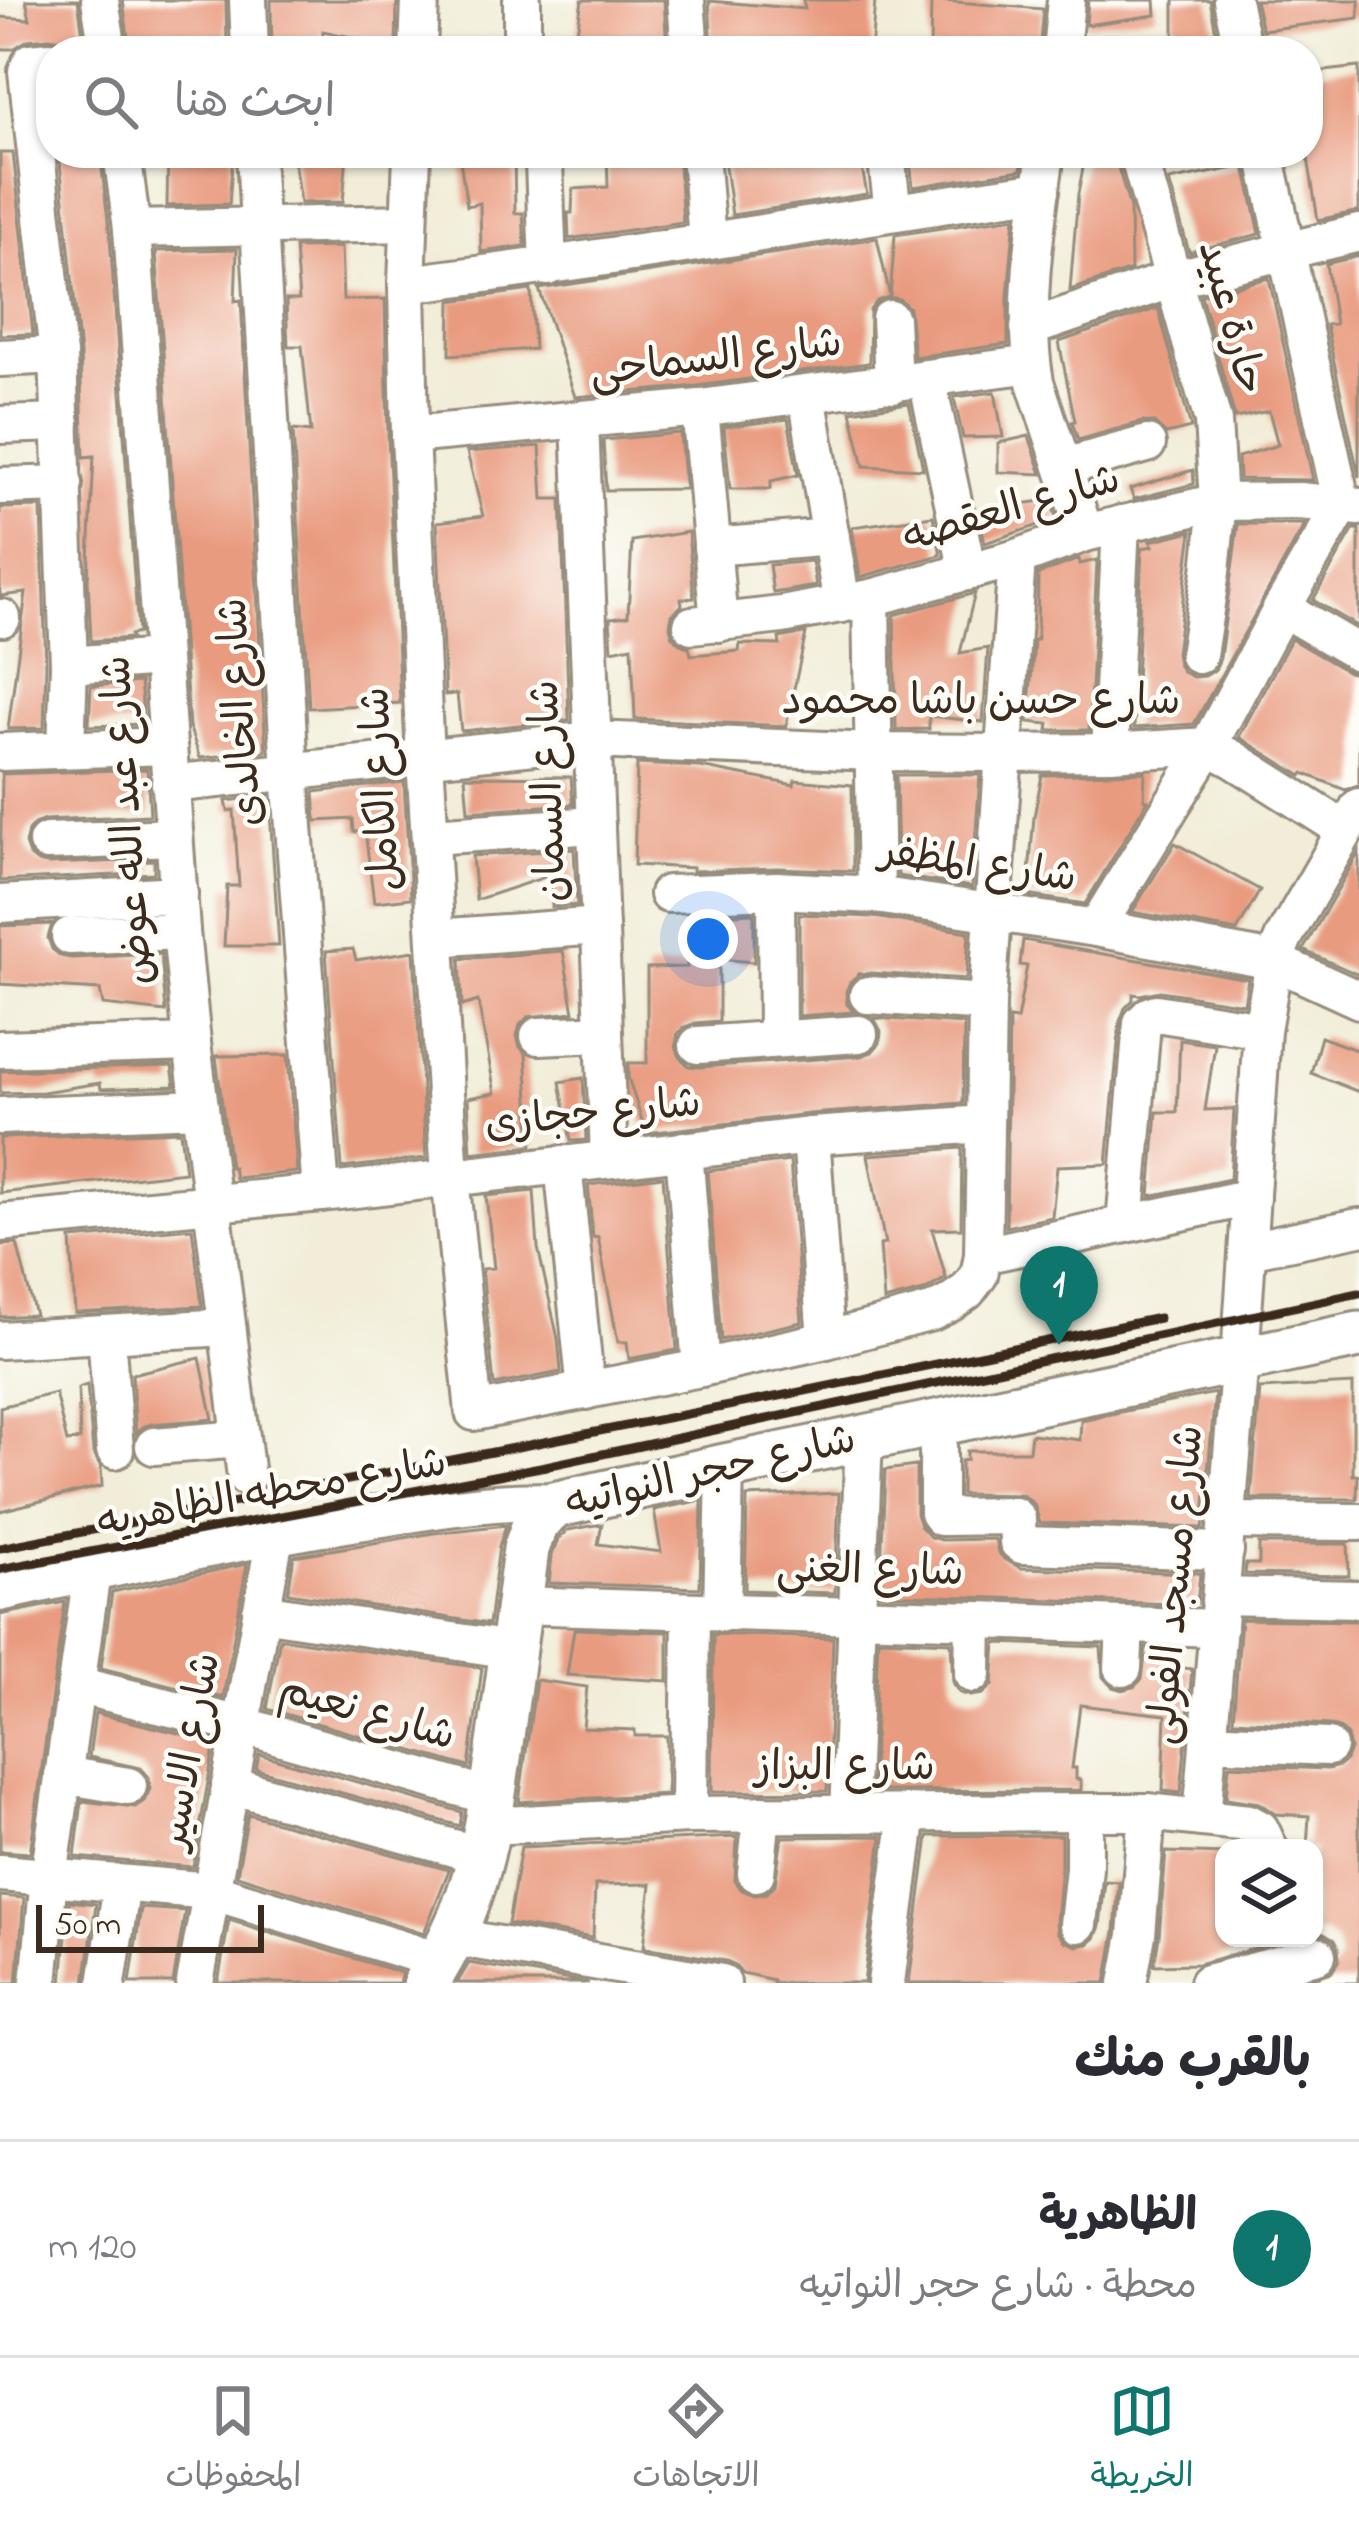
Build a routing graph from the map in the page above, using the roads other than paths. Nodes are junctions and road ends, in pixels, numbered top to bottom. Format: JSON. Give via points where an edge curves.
{"nodes":[{"id":1,"x":100,"y":0,"type":"edge"},
{"id":2,"x":248,"y":0,"type":"edge"},
{"id":3,"x":420,"y":0,"type":"edge"},
{"id":4,"x":686,"y":0,"type":"edge"},
{"id":5,"x":1066,"y":0,"type":"edge"},
{"id":6,"x":1232,"y":0,"type":"edge"},
{"id":7,"x":106,"y":36,"type":"edge"},
{"id":8,"x":249,"y":36,"type":"edge"},
{"id":9,"x":419,"y":36,"type":"edge"},
{"id":10,"x":689,"y":36,"type":"edge"},
{"id":11,"x":1062,"y":36,"type":"edge"},
{"id":12,"x":1233,"y":36,"type":"edge"},
{"id":13,"x":36,"y":62,"type":"edge"},
{"id":14,"x":36,"y":153,"type":"edge"},
{"id":15,"x":38,"y":168,"type":"edge"},
{"id":16,"x":124,"y":168,"type":"edge"},
{"id":17,"x":256,"y":168,"type":"edge"},
{"id":18,"x":411,"y":168,"type":"edge"},
{"id":19,"x":544,"y":168,"type":"edge"},
{"id":20,"x":701,"y":168,"type":"edge"},
{"id":21,"x":888,"y":168,"type":"edge"},
{"id":22,"x":1044,"y":168,"type":"edge"},
{"id":23,"x":1142,"y":168,"type":"edge"},
{"id":24,"x":1268,"y":168,"type":"edge"},
{"id":25,"x":1041,"y":190,"type":"junction"},
{"id":26,"x":893,"y":212,"type":"junction"},
{"id":27,"x":408,"y":223,"type":"junction"},
{"id":28,"x":259,"y":226,"type":"junction"},
{"id":29,"x":132,"y":229,"type":"junction"},
{"id":30,"x":1359,"y":232,"type":"edge"},
{"id":31,"x":707,"y":240,"type":"junction"},
{"id":32,"x":1286,"y":250,"type":"junction"},
{"id":33,"x":548,"y":267,"type":"junction"},
{"id":34,"x":1173,"y":279,"type":"junction"},
{"id":35,"x":407,"y":284,"type":"junction"},
{"id":36,"x":890,"y":319,"type":"dead end"},
{"id":37,"x":1030,"y":346,"type":"junction"},
{"id":38,"x":58,"y":355,"type":"junction"},
{"id":39,"x":0,"y":358,"type":"edge"},
{"id":40,"x":910,"y":382,"type":"junction"},
{"id":41,"x":807,"y":395,"type":"junction"},
{"id":42,"x":700,"y":408,"type":"junction"},
{"id":43,"x":580,"y":421,"type":"junction"},
{"id":44,"x":61,"y":423,"type":"junction"},
{"id":45,"x":0,"y":425,"type":"edge"},
{"id":46,"x":410,"y":434,"type":"junction"},
{"id":47,"x":1147,"y":444,"type":"dead end"},
{"id":48,"x":1345,"y":445,"type":"edge"},
{"id":49,"x":1064,"y":467,"type":"junction"},
{"id":50,"x":64,"y":484,"type":"junction"},
{"id":51,"x":0,"y":486,"type":"edge"},
{"id":52,"x":1218,"y":502,"type":"junction"},
{"id":53,"x":1351,"y":506,"type":"edge"},
{"id":54,"x":1121,"y":524,"type":"junction"},
{"id":55,"x":1085,"y":533,"type":"junction"},
{"id":56,"x":831,"y":537,"type":"junction"},
{"id":57,"x":712,"y":547,"type":"junction"},
{"id":58,"x":1017,"y":558,"type":"junction"},
{"id":59,"x":968,"y":572,"type":"junction"},
{"id":60,"x":856,"y":601,"type":"junction"},
{"id":61,"x":1282,"y":608,"type":"junction"},
{"id":62,"x":1359,"y":653,"type":"edge"},
{"id":63,"x":1198,"y":655,"type":"dead end"},
{"id":64,"x":161,"y":658,"type":"junction"},
{"id":65,"x":69,"y":665,"type":"junction"},
{"id":66,"x":593,"y":740,"type":"junction"},
{"id":67,"x":167,"y":746,"type":"junction"},
{"id":68,"x":1208,"y":746,"type":"junction"},
{"id":69,"x":66,"y":749,"type":"junction"},
{"id":70,"x":0,"y":752,"type":"edge"},
{"id":71,"x":874,"y":752,"type":"junction"},
{"id":72,"x":1110,"y":752,"type":"junction"},
{"id":73,"x":1002,"y":753,"type":"junction"},
{"id":74,"x":424,"y":758,"type":"junction"},
{"id":75,"x":290,"y":772,"type":"junction"},
{"id":76,"x":170,"y":784,"type":"junction"},
{"id":77,"x":1352,"y":818,"type":"edge"},
{"id":78,"x":596,"y":825,"type":"junction"},
{"id":79,"x":430,"y":836,"type":"junction"},
{"id":80,"x":174,"y":837,"type":"junction"},
{"id":81,"x":47,"y":842,"type":"dead end"},
{"id":82,"x":776,"y":890,"type":"junction"},
{"id":83,"x":179,"y":894,"type":"junction"},
{"id":84,"x":668,"y":894,"type":"dead end"},
{"id":85,"x":876,"y":895,"type":"junction"},
{"id":86,"x":0,"y":904,"type":"edge"},
{"id":87,"x":993,"y":914,"type":"junction"},
{"id":88,"x":600,"y":926,"type":"junction"},
{"id":89,"x":1096,"y":928,"type":"junction"},
{"id":90,"x":181,"y":931,"type":"junction"},
{"id":91,"x":70,"y":936,"type":"dead end"},
{"id":92,"x":436,"y":938,"type":"junction"},
{"id":93,"x":1274,"y":961,"type":"junction"},
{"id":94,"x":868,"y":995,"type":"dead end"},
{"id":95,"x":1359,"y":1000,"type":"edge"},
{"id":96,"x":987,"y":1003,"type":"junction"},
{"id":97,"x":1262,"y":1030,"type":"junction"},
{"id":98,"x":604,"y":1033,"type":"junction"},
{"id":99,"x":859,"y":1034,"type":"dead end"},
{"id":100,"x":539,"y":1036,"type":"dead end"},
{"id":101,"x":777,"y":1039,"type":"junction"},
{"id":102,"x":192,"y":1043,"type":"junction"},
{"id":103,"x":698,"y":1045,"type":"dead end"},
{"id":104,"x":0,"y":1048,"type":"edge"},
{"id":105,"x":200,"y":1108,"type":"junction"},
{"id":106,"x":0,"y":1116,"type":"edge"},
{"id":107,"x":985,"y":1124,"type":"junction"},
{"id":108,"x":811,"y":1136,"type":"junction"},
{"id":109,"x":684,"y":1150,"type":"junction"},
{"id":110,"x":609,"y":1159,"type":"junction"},
{"id":111,"x":563,"y":1164,"type":"junction"},
{"id":112,"x":450,"y":1177,"type":"junction"},
{"id":113,"x":321,"y":1192,"type":"junction"},
{"id":114,"x":1252,"y":1197,"type":"junction"},
{"id":115,"x":212,"y":1204,"type":"junction"},
{"id":116,"x":0,"y":1222,"type":"edge"},
{"id":117,"x":1125,"y":1224,"type":"junction"},
{"id":118,"x":1359,"y":1227,"type":"edge"},
{"id":119,"x":1247,"y":1250,"type":"junction"},
{"id":120,"x":983,"y":1255,"type":"junction"},
{"id":121,"x":227,"y":1327,"type":"junction"},
{"id":122,"x":106,"y":1334,"type":"junction"},
{"id":123,"x":1359,"y":1335,"type":"edge"},
{"id":124,"x":0,"y":1340,"type":"edge"},
{"id":125,"x":826,"y":1340,"type":"junction"},
{"id":126,"x":1240,"y":1359,"type":"junction"},
{"id":127,"x":700,"y":1368,"type":"junction"},
{"id":128,"x":586,"y":1391,"type":"junction"},
{"id":129,"x":938,"y":1422,"type":"junction"},
{"id":130,"x":241,"y":1438,"type":"junction"},
{"id":131,"x":864,"y":1438,"type":"junction"},
{"id":132,"x":154,"y":1447,"type":"dead end"},
{"id":133,"x":115,"y":1450,"type":"dead end"},
{"id":134,"x":725,"y":1467,"type":"junction"},
{"id":135,"x":246,"y":1477,"type":"dead end"},
{"id":136,"x":562,"y":1502,"type":"junction"},
{"id":137,"x":1359,"y":1522,"type":"edge"},
{"id":138,"x":275,"y":1536,"type":"junction"},
{"id":139,"x":1226,"y":1536,"type":"junction"},
{"id":140,"x":92,"y":1572,"type":"junction"},
{"id":141,"x":0,"y":1593,"type":"edge"},
{"id":142,"x":1359,"y":1599,"type":"edge"},
{"id":143,"x":519,"y":1605,"type":"junction"},
{"id":144,"x":261,"y":1612,"type":"junction"},
{"id":145,"x":1220,"y":1612,"type":"junction"},
{"id":146,"x":707,"y":1613,"type":"junction"},
{"id":147,"x":856,"y":1616,"type":"junction"},
{"id":148,"x":974,"y":1619,"type":"junction"},
{"id":149,"x":1125,"y":1625,"type":"junction"},
{"id":150,"x":512,"y":1650,"type":"junction"},
{"id":151,"x":1124,"y":1668,"type":"dead end"},
{"id":152,"x":973,"y":1674,"type":"dead end"},
{"id":153,"x":76,"y":1685,"type":"junction"},
{"id":154,"x":241,"y":1725,"type":"junction"},
{"id":155,"x":1209,"y":1742,"type":"junction"},
{"id":156,"x":1328,"y":1747,"type":"dead end"},
{"id":157,"x":63,"y":1775,"type":"junction"},
{"id":158,"x":230,"y":1785,"type":"junction"},
{"id":159,"x":128,"y":1786,"type":"dead end"},
{"id":160,"x":1084,"y":1812,"type":"junction"},
{"id":161,"x":1147,"y":1812,"type":"junction"},
{"id":162,"x":908,"y":1813,"type":"junction"},
{"id":163,"x":762,"y":1814,"type":"junction"},
{"id":164,"x":849,"y":1814,"type":"junction"},
{"id":165,"x":689,"y":1815,"type":"junction"},
{"id":166,"x":1202,"y":1818,"type":"junction"},
{"id":167,"x":487,"y":1826,"type":"junction"},
{"id":168,"x":1266,"y":1839,"type":"edge"},
{"id":169,"x":0,"y":1873,"type":"edge"},
{"id":170,"x":757,"y":1873,"type":"dead end"},
{"id":171,"x":49,"y":1877,"type":"junction"},
{"id":172,"x":122,"y":1884,"type":"junction"},
{"id":173,"x":211,"y":1892,"type":"junction"},
{"id":174,"x":1078,"y":1924,"type":"dead end"},
{"id":175,"x":1319,"y":1958,"type":"edge"},
{"id":176,"x":440,"y":1960,"type":"edge"},
{"id":177,"x":700,"y":1981,"type":"edge"},
{"id":178,"x":39,"y":1983,"type":"edge"},
{"id":179,"x":107,"y":1983,"type":"edge"},
{"id":180,"x":195,"y":1983,"type":"edge"},
{"id":181,"x":886,"y":1983,"type":"edge"},
{"id":182,"x":1128,"y":1983,"type":"edge"},
{"id":183,"x":1208,"y":1983,"type":"edge"}],
"edges":[{"from":1,"to":7,"type":"street"},
{"from":2,"to":8,"type":"street"},
{"from":3,"to":9,"type":"street"},
{"from":4,"to":10,"type":"street"},
{"from":5,"to":11,"type":"street"},
{"from":6,"to":12,"type":"street"},
{"from":13,"to":14,"type":"street","via":[[27,71]]},
{"from":15,"to":38,"type":"street"},
{"from":16,"to":29,"type":"street","name":"شارع عبد الله عوض"},
{"from":17,"to":28,"type":"street","name":"شارع الخالدى"},
{"from":18,"to":27,"type":"street","name":"شارع الكامل"},
{"from":19,"to":33,"type":"street"},
{"from":20,"to":31,"type":"street"},
{"from":21,"to":26,"type":"street"},
{"from":22,"to":25,"type":"street"},
{"from":23,"to":34,"type":"street","name":"حارة عبيد"},
{"from":24,"to":32,"type":"street"},
{"from":25,"to":26,"type":"street"},
{"from":25,"to":37,"type":"street"},
{"from":26,"to":31,"type":"street"},
{"from":27,"to":28,"type":"street"},
{"from":27,"to":35,"type":"street","name":"شارع الكامل"},
{"from":28,"to":29,"type":"street"},
{"from":28,"to":75,"type":"street","name":"شارع الخالدى"},
{"from":29,"to":64,"type":"street","name":"شارع عبد الله عوض"},
{"from":30,"to":32,"type":"street","name":"شارع السماحى"},
{"from":31,"to":33,"type":"street"},
{"from":32,"to":34,"type":"street","name":"شارع السماحى"},
{"from":32,"to":48,"type":"street"},
{"from":33,"to":35,"type":"street"},
{"from":34,"to":37,"type":"street","name":"شارع السماحى"},
{"from":34,"to":52,"type":"street","name":"حارة عبيد","via":[[1213,421]]},
{"from":35,"to":46,"type":"street","name":"شارع الكامل"},
{"from":36,"to":40,"type":"street"},
{"from":37,"to":40,"type":"street","name":"شارع السماحى"},
{"from":37,"to":49,"type":"street"},
{"from":38,"to":39,"type":"street"},
{"from":38,"to":44,"type":"street"},
{"from":40,"to":41,"type":"street","name":"شارع السماحى"},
{"from":40,"to":59,"type":"street"},
{"from":41,"to":42,"type":"street","name":"شارع السماحى"},
{"from":41,"to":56,"type":"street"},
{"from":42,"to":43,"type":"street","name":"شارع السماحى"},
{"from":42,"to":57,"type":"street"},
{"from":43,"to":46,"type":"street","name":"شارع السماحى"},
{"from":43,"to":66,"type":"street","name":"شارع السمان"},
{"from":44,"to":45,"type":"street"},
{"from":44,"to":50,"type":"street"},
{"from":46,"to":74,"type":"street","name":"شارع الكامل"},
{"from":47,"to":49,"type":"street"},
{"from":48,"to":53,"type":"street"},
{"from":49,"to":55,"type":"street"},
{"from":50,"to":51,"type":"street"},
{"from":50,"to":65,"type":"street"},
{"from":52,"to":53,"type":"street","name":"شارع العقصه"},
{"from":52,"to":54,"type":"street","name":"شارع العقصه"},
{"from":52,"to":63,"type":"street","name":"حارة عبيد"},
{"from":53,"to":61,"type":"street"},
{"from":54,"to":55,"type":"street","name":"شارع العقصه"},
{"from":54,"to":72,"type":"street"},
{"from":55,"to":58,"type":"street","name":"شارع العقصه"},
{"from":56,"to":57,"type":"street"},
{"from":56,"to":60,"type":"street"},
{"from":57,"to":60,"type":"street","name":"شارع العقصه","via":[[705,624]]},
{"from":58,"to":59,"type":"street","name":"شارع العقصه"},
{"from":58,"to":73,"type":"street"},
{"from":59,"to":60,"type":"street","name":"شارع العقصه"},
{"from":60,"to":71,"type":"street"},
{"from":61,"to":62,"type":"street"},
{"from":61,"to":68,"type":"street"},
{"from":64,"to":65,"type":"street"},
{"from":64,"to":67,"type":"street","name":"شارع عبد الله عوض"},
{"from":65,"to":69,"type":"street"},
{"from":66,"to":71,"type":"street","name":"شارع حسن باشا محمود"},
{"from":66,"to":74,"type":"street","name":"شارع حسن باشا محمود"},
{"from":66,"to":78,"type":"street","name":"شارع السمان"},
{"from":67,"to":69,"type":"street"},
{"from":67,"to":76,"type":"street","name":"شارع عبد الله عوض"},
{"from":68,"to":72,"type":"street","name":"شارع حسن باشا محمود"},
{"from":68,"to":77,"type":"street","name":"شارع حسن باشا محمود"},
{"from":68,"to":89,"type":"street"},
{"from":69,"to":70,"type":"street"},
{"from":71,"to":73,"type":"street","name":"شارع حسن باشا محمود"},
{"from":71,"to":85,"type":"street"},
{"from":72,"to":73,"type":"street","name":"شارع حسن باشا محمود"},
{"from":73,"to":87,"type":"street"},
{"from":74,"to":75,"type":"street","name":"شارع حسن باشا محمود"},
{"from":74,"to":79,"type":"street","name":"شارع الكامل"},
{"from":75,"to":76,"type":"street","name":"شارع حسن باشا محمود"},
{"from":75,"to":113,"type":"street","name":"شارع الخالدى"},
{"from":76,"to":80,"type":"street","name":"شارع عبد الله عوض"},
{"from":77,"to":93,"type":"street","name":"شارع مسجد الفولى"},
{"from":78,"to":79,"type":"street"},
{"from":78,"to":88,"type":"street","name":"شارع السمان"},
{"from":79,"to":92,"type":"street","name":"شارع الكامل"},
{"from":80,"to":81,"type":"street"},
{"from":80,"to":83,"type":"street","name":"شارع عبد الله عوض"},
{"from":82,"to":84,"type":"street","name":"شارع المظفر"},
{"from":82,"to":85,"type":"street","name":"شارع المظفر"},
{"from":82,"to":101,"type":"street"},
{"from":83,"to":86,"type":"street"},
{"from":83,"to":90,"type":"street","name":"شارع عبد الله عوض"},
{"from":85,"to":87,"type":"street","name":"شارع المظفر"},
{"from":87,"to":89,"type":"street","name":"شارع المظفر"},
{"from":87,"to":96,"type":"street"},
{"from":88,"to":92,"type":"street"},
{"from":88,"to":98,"type":"street","name":"شارع السمان"},
{"from":89,"to":93,"type":"street","name":"شارع المظفر"},
{"from":90,"to":91,"type":"street"},
{"from":90,"to":102,"type":"street","name":"شارع عبد الله عوض"},
{"from":92,"to":112,"type":"street","name":"شارع الكامل"},
{"from":93,"to":95,"type":"street","name":"شارع المظفر"},
{"from":93,"to":97,"type":"street","name":"شارع مسجد الفولى"},
{"from":94,"to":96,"type":"street"},
{"from":96,"to":107,"type":"street"},
{"from":97,"to":114,"type":"street","name":"شارع مسجد الفولى"},
{"from":97,"to":117,"type":"street","via":[[1156,1013],[1145,1018]]},
{"from":98,"to":100,"type":"street"},
{"from":98,"to":110,"type":"street","name":"شارع السمان"},
{"from":99,"to":101,"type":"street"},
{"from":101,"to":103,"type":"street"},
{"from":102,"to":104,"type":"street"},
{"from":102,"to":105,"type":"street","name":"شارع عبد الله عوض"},
{"from":105,"to":106,"type":"street"},
{"from":105,"to":115,"type":"street","name":"شارع عبد الله عوض"},
{"from":107,"to":108,"type":"street","name":"شارع حجازى"},
{"from":107,"to":120,"type":"street"},
{"from":108,"to":109,"type":"street","name":"شارع حجازى"},
{"from":108,"to":125,"type":"street"},
{"from":109,"to":110,"type":"street","name":"شارع حجازى"},
{"from":109,"to":127,"type":"street"},
{"from":110,"to":111,"type":"street","name":"شارع حجازى"},
{"from":111,"to":112,"type":"street","name":"شارع حجازى"},
{"from":111,"to":128,"type":"street"},
{"from":112,"to":113,"type":"street","name":"شارع حجازى"},
{"from":112,"to":128,"type":"street","name":"شارع الكامل","via":[[474,1412]]},
{"from":113,"to":115,"type":"street","name":"شارع حجازى"},
{"from":114,"to":117,"type":"street"},
{"from":114,"to":119,"type":"street","name":"شارع مسجد الفولى"},
{"from":115,"to":116,"type":"street","name":"شارع حجازى"},
{"from":115,"to":121,"type":"street","name":"شارع عبد الله عوض"},
{"from":117,"to":120,"type":"street"},
{"from":118,"to":119,"type":"street"},
{"from":119,"to":126,"type":"street","name":"شارع مسجد الفولى"},
{"from":120,"to":125,"type":"street","via":[[973,1283],[941,1308]]},
{"from":121,"to":122,"type":"street"},
{"from":121,"to":130,"type":"street","name":"شارع عبد الله عوض"},
{"from":122,"to":124,"type":"street"},
{"from":122,"to":133,"type":"street"},
{"from":123,"to":126,"type":"street","name":"شارع حجر النواتيه"},
{"from":125,"to":127,"type":"street"},
{"from":126,"to":129,"type":"street","name":"شارع حجر النواتيه"},
{"from":126,"to":139,"type":"street","name":"شارع مسجد الفولى"},
{"from":127,"to":128,"type":"street"},
{"from":129,"to":131,"type":"street","name":"شارع حجر النواتيه"},
{"from":129,"to":139,"type":"street","via":[[940,1517],[1014,1516],[1022,1545]]},
{"from":130,"to":132,"type":"street"},
{"from":130,"to":135,"type":"street","name":"شارع عبد الله عوض"},
{"from":131,"to":134,"type":"street","name":"شارع حجر النواتيه"},
{"from":131,"to":147,"type":"street"},
{"from":134,"to":136,"type":"street","name":"شارع حجر النواتيه"},
{"from":134,"to":146,"type":"street"},
{"from":136,"to":138,"type":"street","name":"شارع محطه الظاهريه","via":[[469,1504]]},
{"from":136,"to":143,"type":"street","name":"شارع حجر النواتيه","via":[[531,1532]]},
{"from":137,"to":139,"type":"street"},
{"from":138,"to":140,"type":"street","name":"شارع محطه الظاهريه"},
{"from":138,"to":144,"type":"street","name":"شارع الاسير"},
{"from":139,"to":145,"type":"street","name":"شارع مسجد الفولى"},
{"from":140,"to":141,"type":"street","name":"شارع محطه الظاهريه"},
{"from":140,"to":153,"type":"street"},
{"from":142,"to":145,"type":"street","name":"شارع الغنى"},
{"from":143,"to":146,"type":"street","name":"شارع الغنى"},
{"from":143,"to":150,"type":"street","name":"شارع حجر النواتيه"},
{"from":144,"to":150,"type":"street"},
{"from":144,"to":154,"type":"street","name":"شارع الاسير"},
{"from":145,"to":149,"type":"street","name":"شارع الغنى"},
{"from":145,"to":155,"type":"street","name":"شارع مسجد الفولى"},
{"from":146,"to":147,"type":"street","name":"شارع الغنى"},
{"from":146,"to":165,"type":"street"},
{"from":147,"to":148,"type":"street","name":"شارع الغنى"},
{"from":147,"to":164,"type":"street"},
{"from":148,"to":149,"type":"street","name":"شارع الغنى"},
{"from":148,"to":152,"type":"street"},
{"from":149,"to":151,"type":"street"},
{"from":150,"to":167,"type":"street","name":"شارع حجر النواتيه"},
{"from":153,"to":154,"type":"street","name":"شارع نعيم"},
{"from":153,"to":157,"type":"street"},
{"from":154,"to":158,"type":"street","name":"شارع الاسير"},
{"from":154,"to":167,"type":"street","name":"شارع نعيم"},
{"from":155,"to":156,"type":"street"},
{"from":155,"to":166,"type":"street","name":"شارع مسجد الفولى"},
{"from":157,"to":159,"type":"street"},
{"from":157,"to":171,"type":"street"},
{"from":158,"to":167,"type":"street"},
{"from":158,"to":173,"type":"street","name":"شارع الاسير"},
{"from":160,"to":161,"type":"street","name":"شارع البزاز"},
{"from":160,"to":162,"type":"street","name":"شارع البزاز"},
{"from":160,"to":174,"type":"street"},
{"from":161,"to":166,"type":"street","name":"شارع البزاز"},
{"from":161,"to":182,"type":"street"},
{"from":162,"to":164,"type":"street","name":"شارع البزاز"},
{"from":162,"to":181,"type":"street"},
{"from":163,"to":164,"type":"street","name":"شارع البزاز"},
{"from":163,"to":165,"type":"street","name":"شارع البزاز"},
{"from":163,"to":170,"type":"street"},
{"from":165,"to":167,"type":"street","name":"شارع البزاز"},
{"from":166,"to":168,"type":"street","name":"شارع البزاز","via":[[1255,1826]]},
{"from":167,"to":176,"type":"street","name":"شارع حجر النواتيه","via":[[470,1897]]},
{"from":169,"to":171,"type":"street"},
{"from":171,"to":172,"type":"street"},
{"from":171,"to":178,"type":"street"},
{"from":172,"to":173,"type":"street"},
{"from":172,"to":179,"type":"street"},
{"from":173,"to":176,"type":"street"},
{"from":173,"to":180,"type":"street","name":"شارع الاسير"},
{"from":175,"to":183,"type":"street"},
{"from":176,"to":177,"type":"street"}]}
